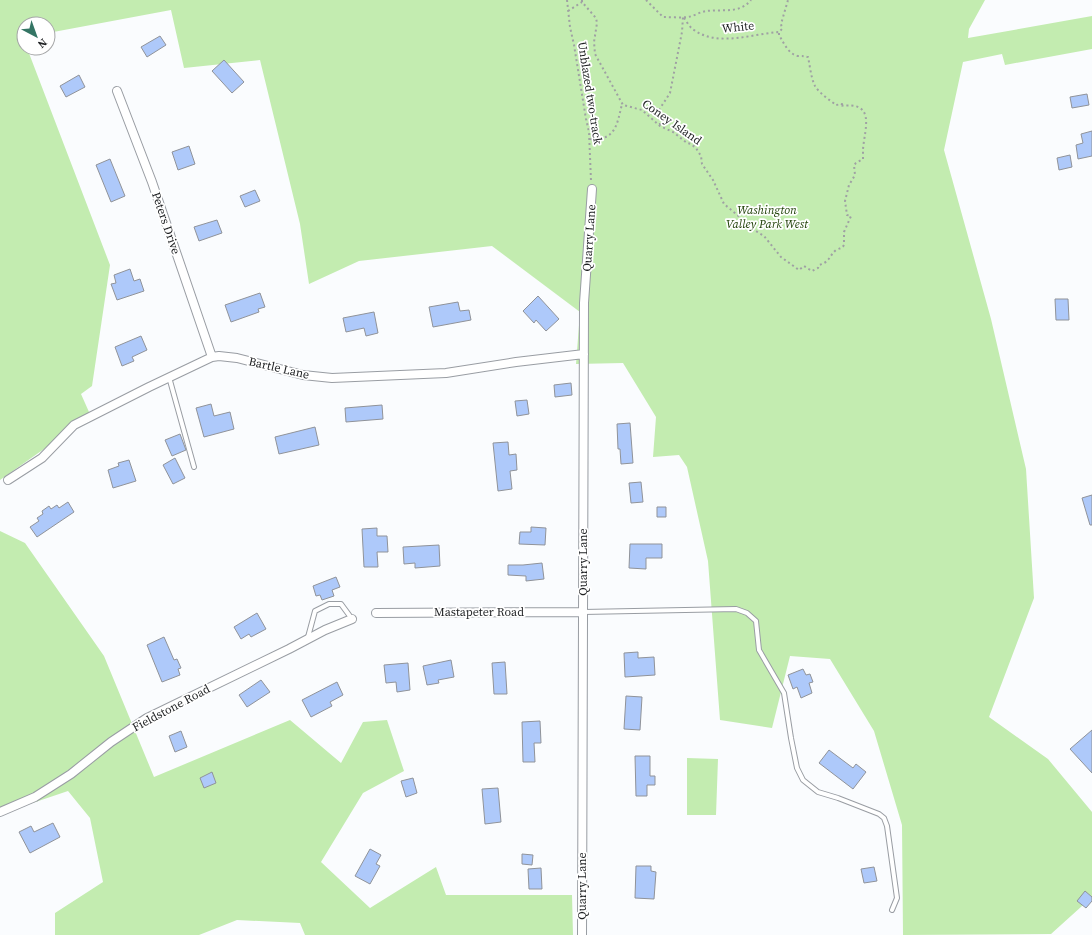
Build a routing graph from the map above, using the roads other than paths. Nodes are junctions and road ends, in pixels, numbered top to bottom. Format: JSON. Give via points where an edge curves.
{"nodes":[{"id":1,"x":117,"y":91,"type":"dead end"},
{"id":2,"x":592,"y":189,"type":"road end"},
{"id":3,"x":584,"y":354,"type":"junction"},
{"id":4,"x":212,"y":357,"type":"junction"},
{"id":5,"x":169,"y":377,"type":"junction"},
{"id":6,"x":194,"y":467,"type":"dead end"},
{"id":7,"x":8,"y":480,"type":"dead end"},
{"id":8,"x":583,"y":612,"type":"junction"},
{"id":9,"x":376,"y":613,"type":"dead end"},
{"id":10,"x":352,"y":619,"type":"joint"},
{"id":11,"x":308,"y":640,"type":"junction"},
{"id":12,"x":0,"y":812,"type":"edge"},
{"id":13,"x":892,"y":910,"type":"dead end"},
{"id":14,"x":582,"y":935,"type":"edge"}],
"edges":[{"from":1,"to":4,"type":"street","name":"Peters Drive","via":[[152,182]]},
{"from":2,"to":3,"type":"street","name":"Quarry Lane","via":[[584,303]]},
{"from":3,"to":4,"type":"street","name":"Bartle Lane","via":[[446,373],[332,378],[304,375],[237,358]]},
{"from":3,"to":8,"type":"street","name":"Quarry Lane"},
{"from":4,"to":5,"type":"street","name":"Bartle Lane"},
{"from":5,"to":6,"type":"lane"},
{"from":5,"to":7,"type":"street","name":"Bartle Lane","via":[[74,425],[42,458]]},
{"from":8,"to":9,"type":"street","name":"Mastapeter Road"},
{"from":8,"to":13,"type":"lane","via":[[736,609],[747,613],[756,621],[759,650],[784,693],[797,768],[803,780],[818,792],[871,810],[884,818],[897,898]]},
{"from":8,"to":14,"type":"street","name":"Quarry Lane"},
{"from":10,"to":11,"type":"street","name":"Fieldstone Road"},
{"from":10,"to":11,"type":"lane","via":[[341,604],[329,604],[315,611]]},
{"from":11,"to":12,"type":"street","name":"Fieldstone Road","via":[[147,718],[111,742],[71,774],[35,797]]}]}
